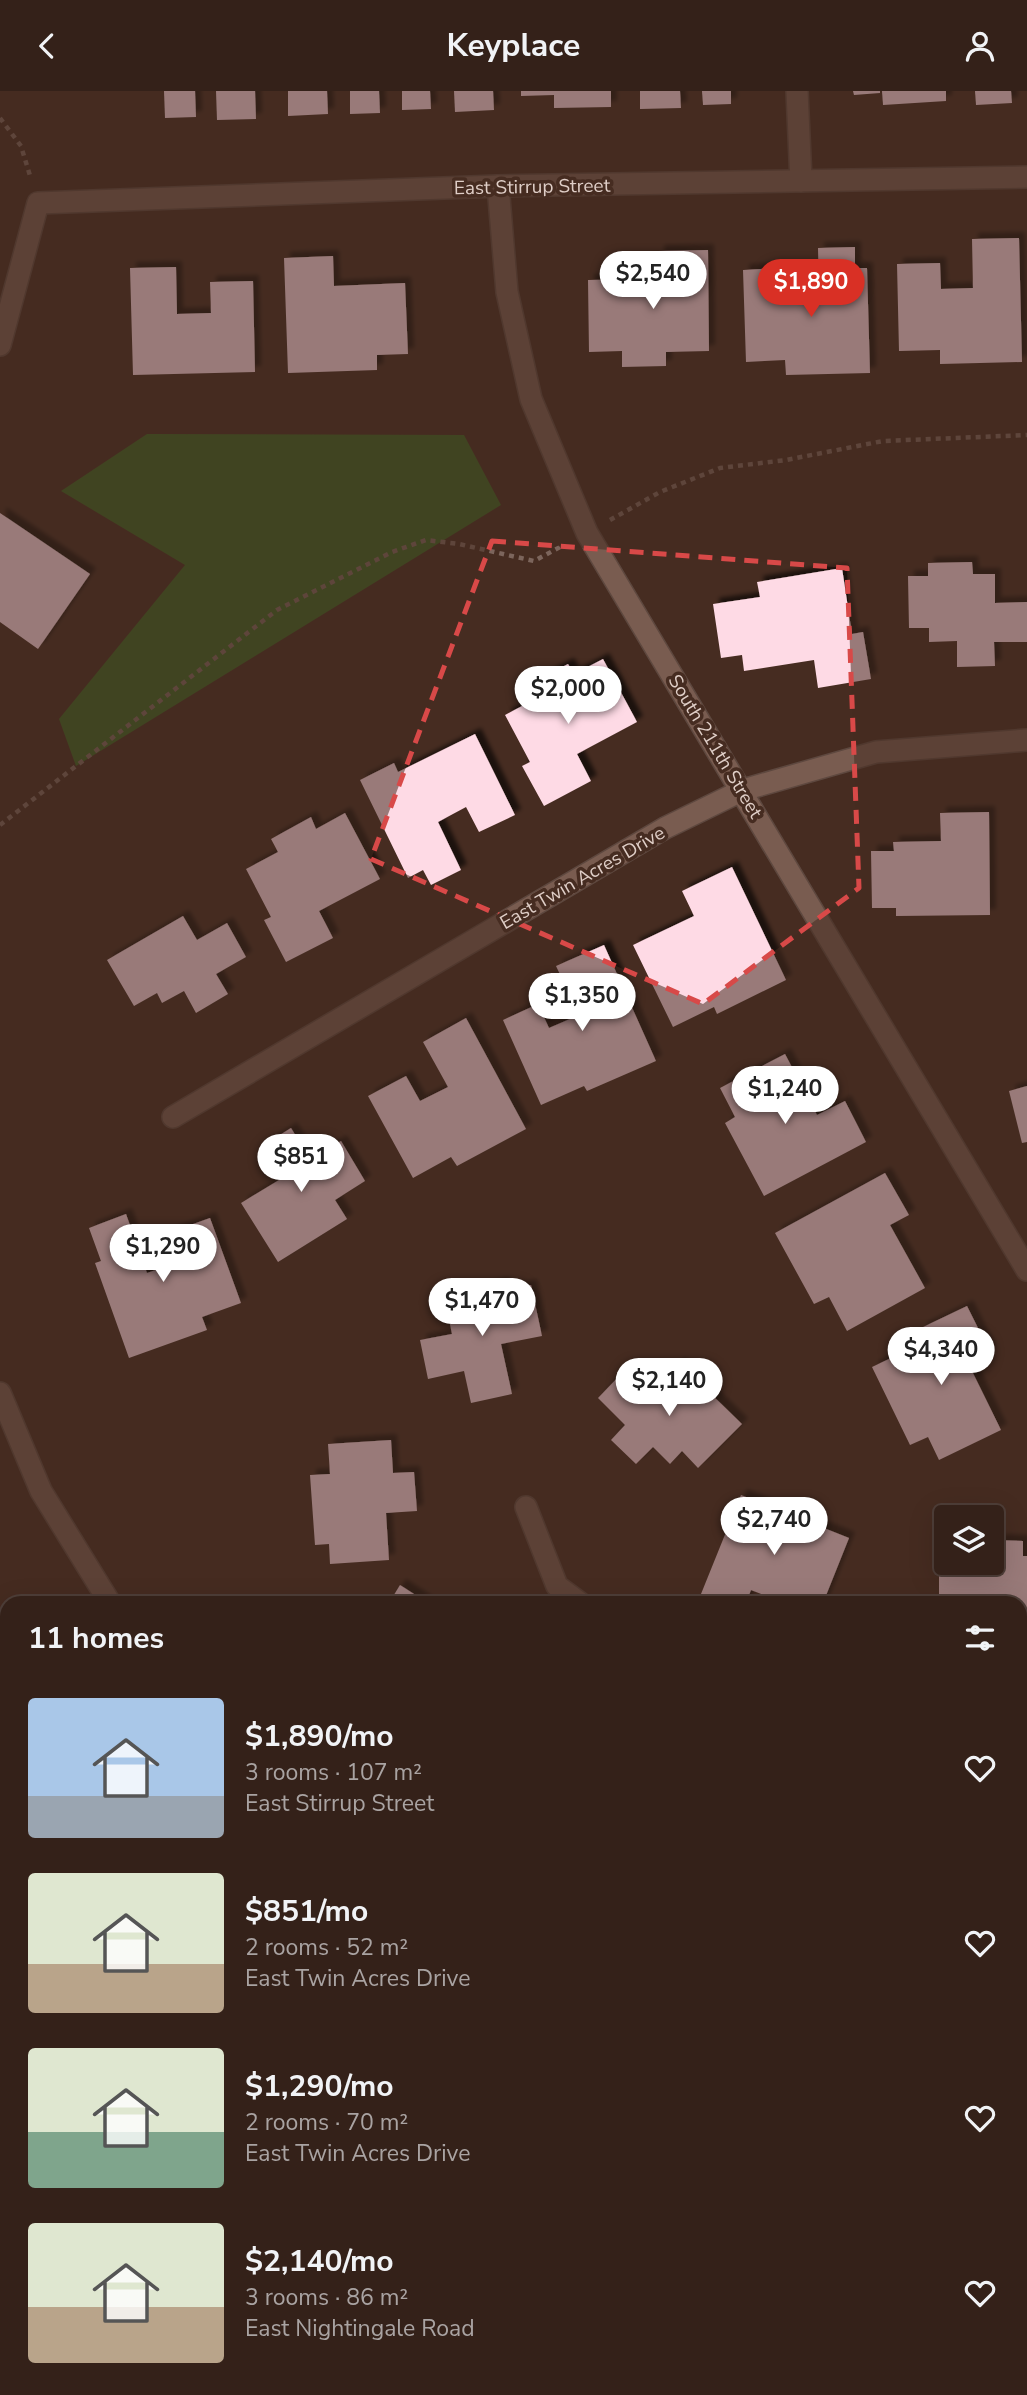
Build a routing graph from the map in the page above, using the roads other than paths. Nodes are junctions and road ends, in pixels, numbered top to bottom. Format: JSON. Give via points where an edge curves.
{"nodes":[{"id":1,"x":797,"y":91,"type":"edge"},
{"id":2,"x":1027,"y":177,"type":"edge"},
{"id":3,"x":801,"y":181,"type":"junction"},
{"id":4,"x":498,"y":186,"type":"junction"},
{"id":5,"x":0,"y":345,"type":"edge"},
{"id":6,"x":1027,"y":740,"type":"edge"},
{"id":7,"x":743,"y":790,"type":"junction"},
{"id":8,"x":173,"y":1117,"type":"dead end"},
{"id":9,"x":1027,"y":1270,"type":"edge"},
{"id":10,"x":0,"y":1393,"type":"edge"},
{"id":11,"x":526,"y":1507,"type":"dead end"},
{"id":12,"x":106,"y":1596,"type":"edge"},
{"id":13,"x":571,"y":1596,"type":"edge"}],
"edges":[{"from":1,"to":3,"type":"street"},
{"from":2,"to":3,"type":"street","name":"East Stirrup Street"},
{"from":3,"to":4,"type":"street","name":"East Stirrup Street"},
{"from":4,"to":5,"type":"street","name":"East Stirrup Street","via":[[38,203]]},
{"from":4,"to":7,"type":"street","name":"South 211th Street","via":[[507,292],[531,399],[587,533]]},
{"from":6,"to":7,"type":"street","name":"East Twin Acres Drive","via":[[876,752]]},
{"from":7,"to":8,"type":"street","name":"East Twin Acres Drive","via":[[665,828]]},
{"from":7,"to":9,"type":"street","name":"South 211th Street"},
{"from":10,"to":12,"type":"street","via":[[41,1491]]},
{"from":11,"to":13,"type":"street","via":[[557,1586]]}]}
